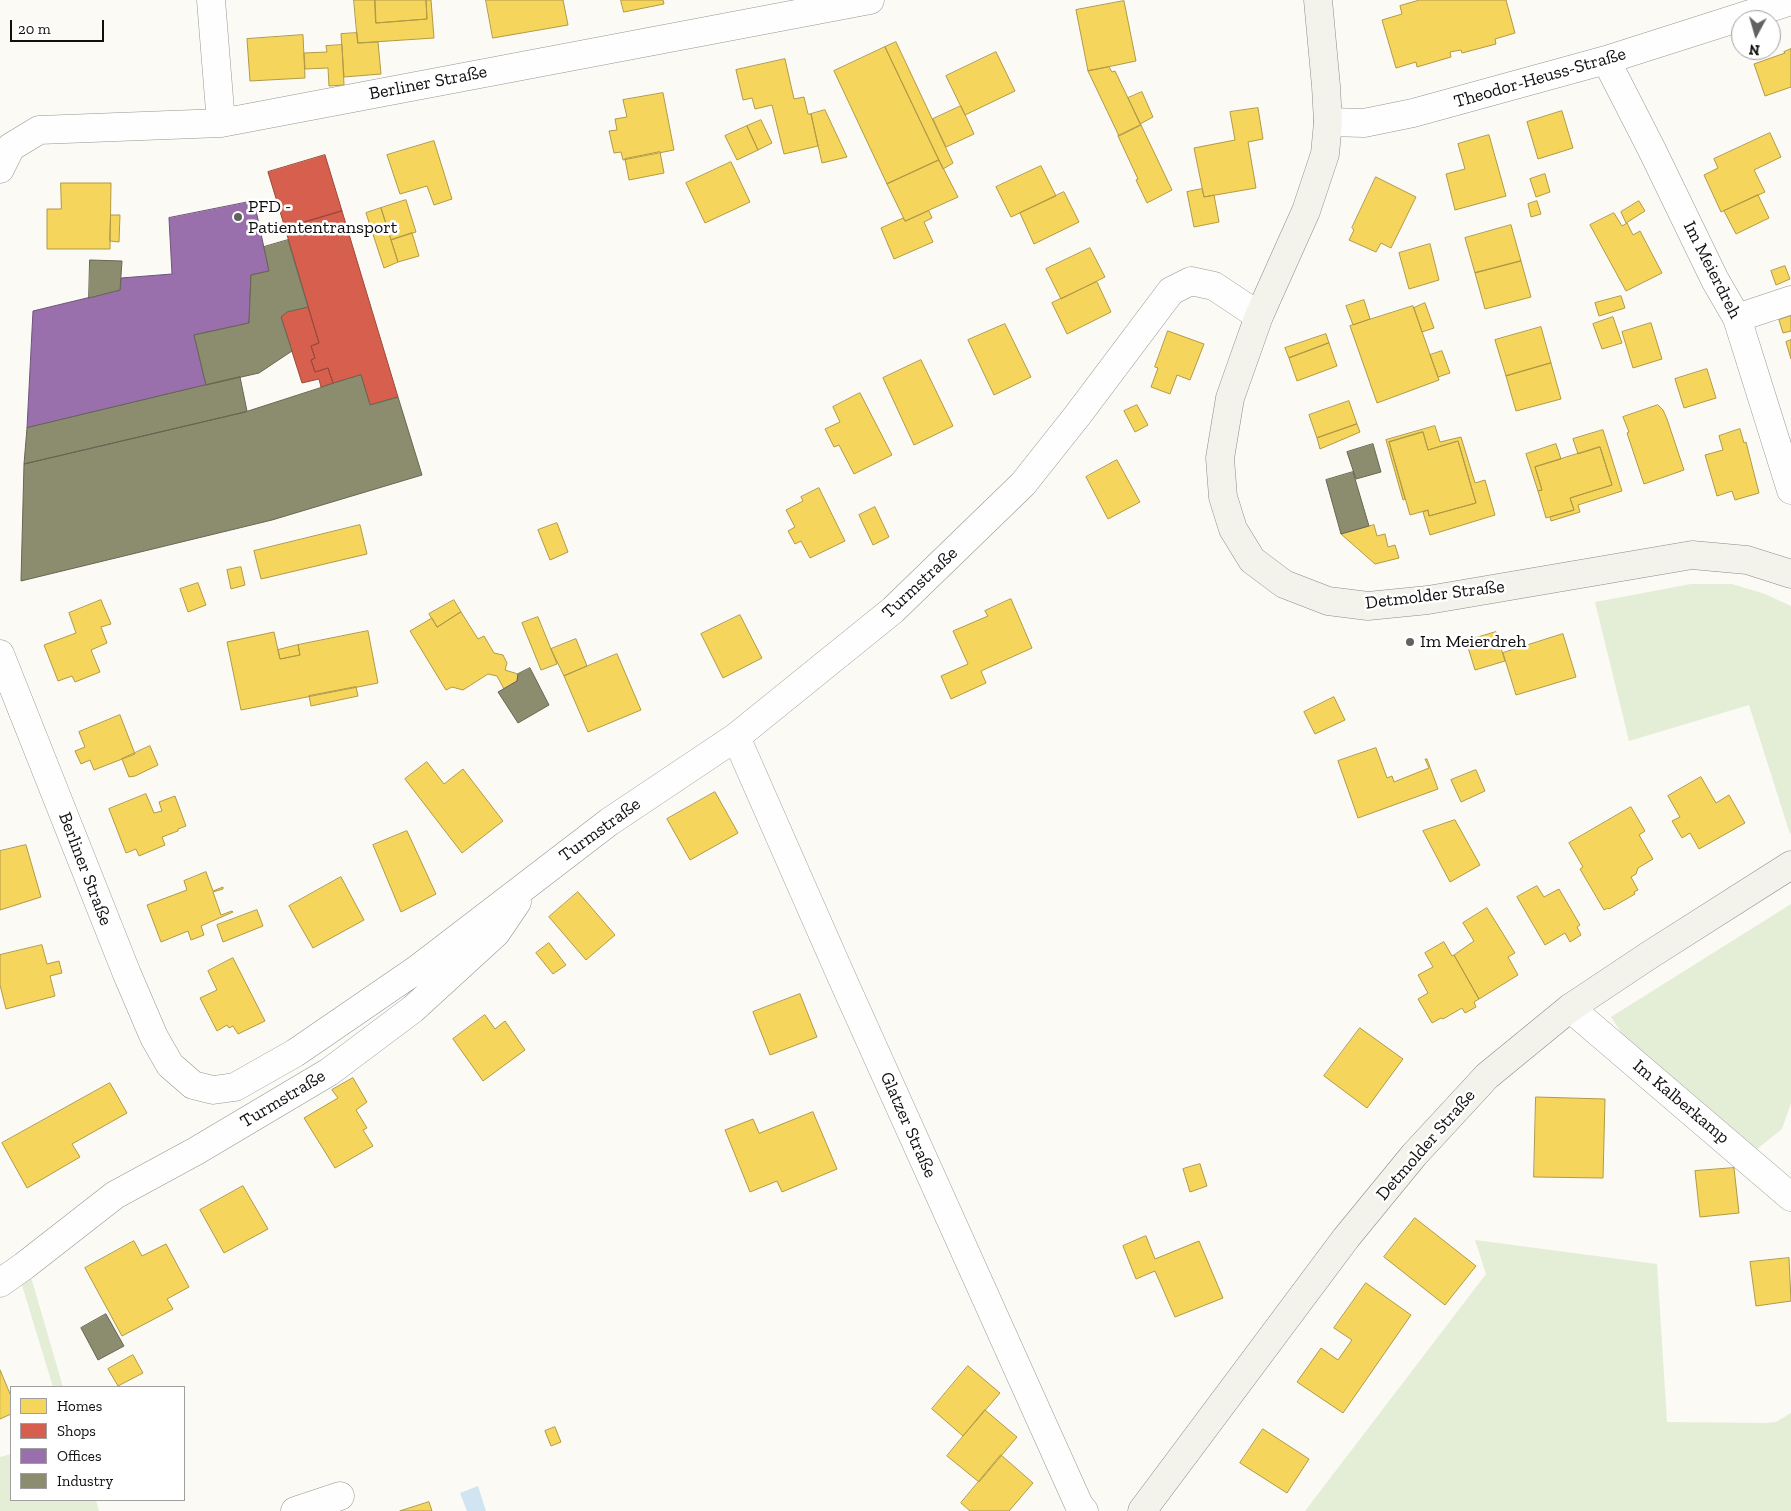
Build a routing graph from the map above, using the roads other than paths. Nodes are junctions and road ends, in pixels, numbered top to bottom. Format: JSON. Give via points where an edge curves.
{"nodes":[{"id":1,"x":211,"y":0,"type":"edge"},
{"id":2,"x":870,"y":0,"type":"edge"},
{"id":3,"x":1318,"y":0,"type":"edge"},
{"id":4,"x":1791,"y":1,"type":"edge"},
{"id":5,"x":1746,"y":8,"type":"edge"},
{"id":6,"x":1606,"y":60,"type":"junction"},
{"id":7,"x":1328,"y":122,"type":"junction"},
{"id":8,"x":221,"y":123,"type":"junction"},
{"id":9,"x":0,"y":169,"type":"edge"},
{"id":10,"x":1791,"y":300,"type":"edge"},
{"id":11,"x":1260,"y":316,"type":"junction"},
{"id":12,"x":1737,"y":318,"type":"junction"},
{"id":13,"x":1791,"y":490,"type":"edge"},
{"id":14,"x":1791,"y":574,"type":"edge"},
{"id":15,"x":0,"y":654,"type":"edge"},
{"id":16,"x":736,"y":737,"type":"junction"},
{"id":17,"x":1791,"y":865,"type":"edge"},
{"id":18,"x":534,"y":878,"type":"junction"},
{"id":19,"x":1570,"y":1008,"type":"junction"},
{"id":20,"x":183,"y":1077,"type":"joint"},
{"id":21,"x":1791,"y":1197,"type":"edge"},
{"id":22,"x":0,"y":1282,"type":"edge"},
{"id":23,"x":340,"y":1496,"type":"dead end"},
{"id":24,"x":295,"y":1511,"type":"edge"},
{"id":25,"x":1084,"y":1511,"type":"edge"},
{"id":26,"x":1142,"y":1511,"type":"edge"}],
"edges":[{"from":1,"to":8,"type":"street"},
{"from":2,"to":8,"type":"street","name":"Berliner Straße"},
{"from":3,"to":7,"type":"main road","name":"Detmolder Straße"},
{"from":4,"to":5,"type":"street","name":"Theodor-Heuss-Straße"},
{"from":5,"to":6,"type":"street","name":"Theodor-Heuss-Straße"},
{"from":6,"to":7,"type":"street","name":"Theodor-Heuss-Straße","via":[[1383,120]]},
{"from":6,"to":12,"type":"street","name":"Im Meierdreh"},
{"from":7,"to":11,"type":"main road","name":"Detmolder Straße","via":[[1325,154],[1306,211]]},
{"from":8,"to":9,"type":"street","name":"Berliner Straße","via":[[38,130],[11,147]]},
{"from":10,"to":12,"type":"street"},
{"from":11,"to":14,"type":"main road","name":"Detmolder Straße","via":[[1230,398],[1220,458],[1223,497],[1233,529],[1252,560],[1284,584],[1328,601],[1368,606],[1428,600],[1692,555],[1747,560]]},
{"from":11,"to":16,"type":"street","name":"Turmstraße","via":[[1214,286],[1191,281],[1171,292],[1023,484],[893,610]]},
{"from":12,"to":13,"type":"street","name":"Im Meierdreh"},
{"from":15,"to":20,"type":"street","name":"Berliner Straße","via":[[126,974],[154,1037],[170,1065]]},
{"from":16,"to":18,"type":"street","name":"Turmstraße","via":[[609,822]]},
{"from":16,"to":25,"type":"street","name":"Glatzer Straße"},
{"from":17,"to":19,"type":"main road","name":"Detmolder Straße"},
{"from":18,"to":20,"type":"street","name":"Turmstraße","via":[[416,970],[295,1053],[235,1087],[213,1090],[193,1085]]},
{"from":18,"to":22,"type":"street","name":"Turmstraße","via":[[496,933],[413,1009],[329,1072],[115,1195]]},
{"from":19,"to":21,"type":"street","name":"Im Kalberkamp"},
{"from":19,"to":26,"type":"main road","name":"Detmolder Straße","via":[[1487,1076],[1414,1155],[1346,1238]]},
{"from":23,"to":24,"type":"street"}]}
